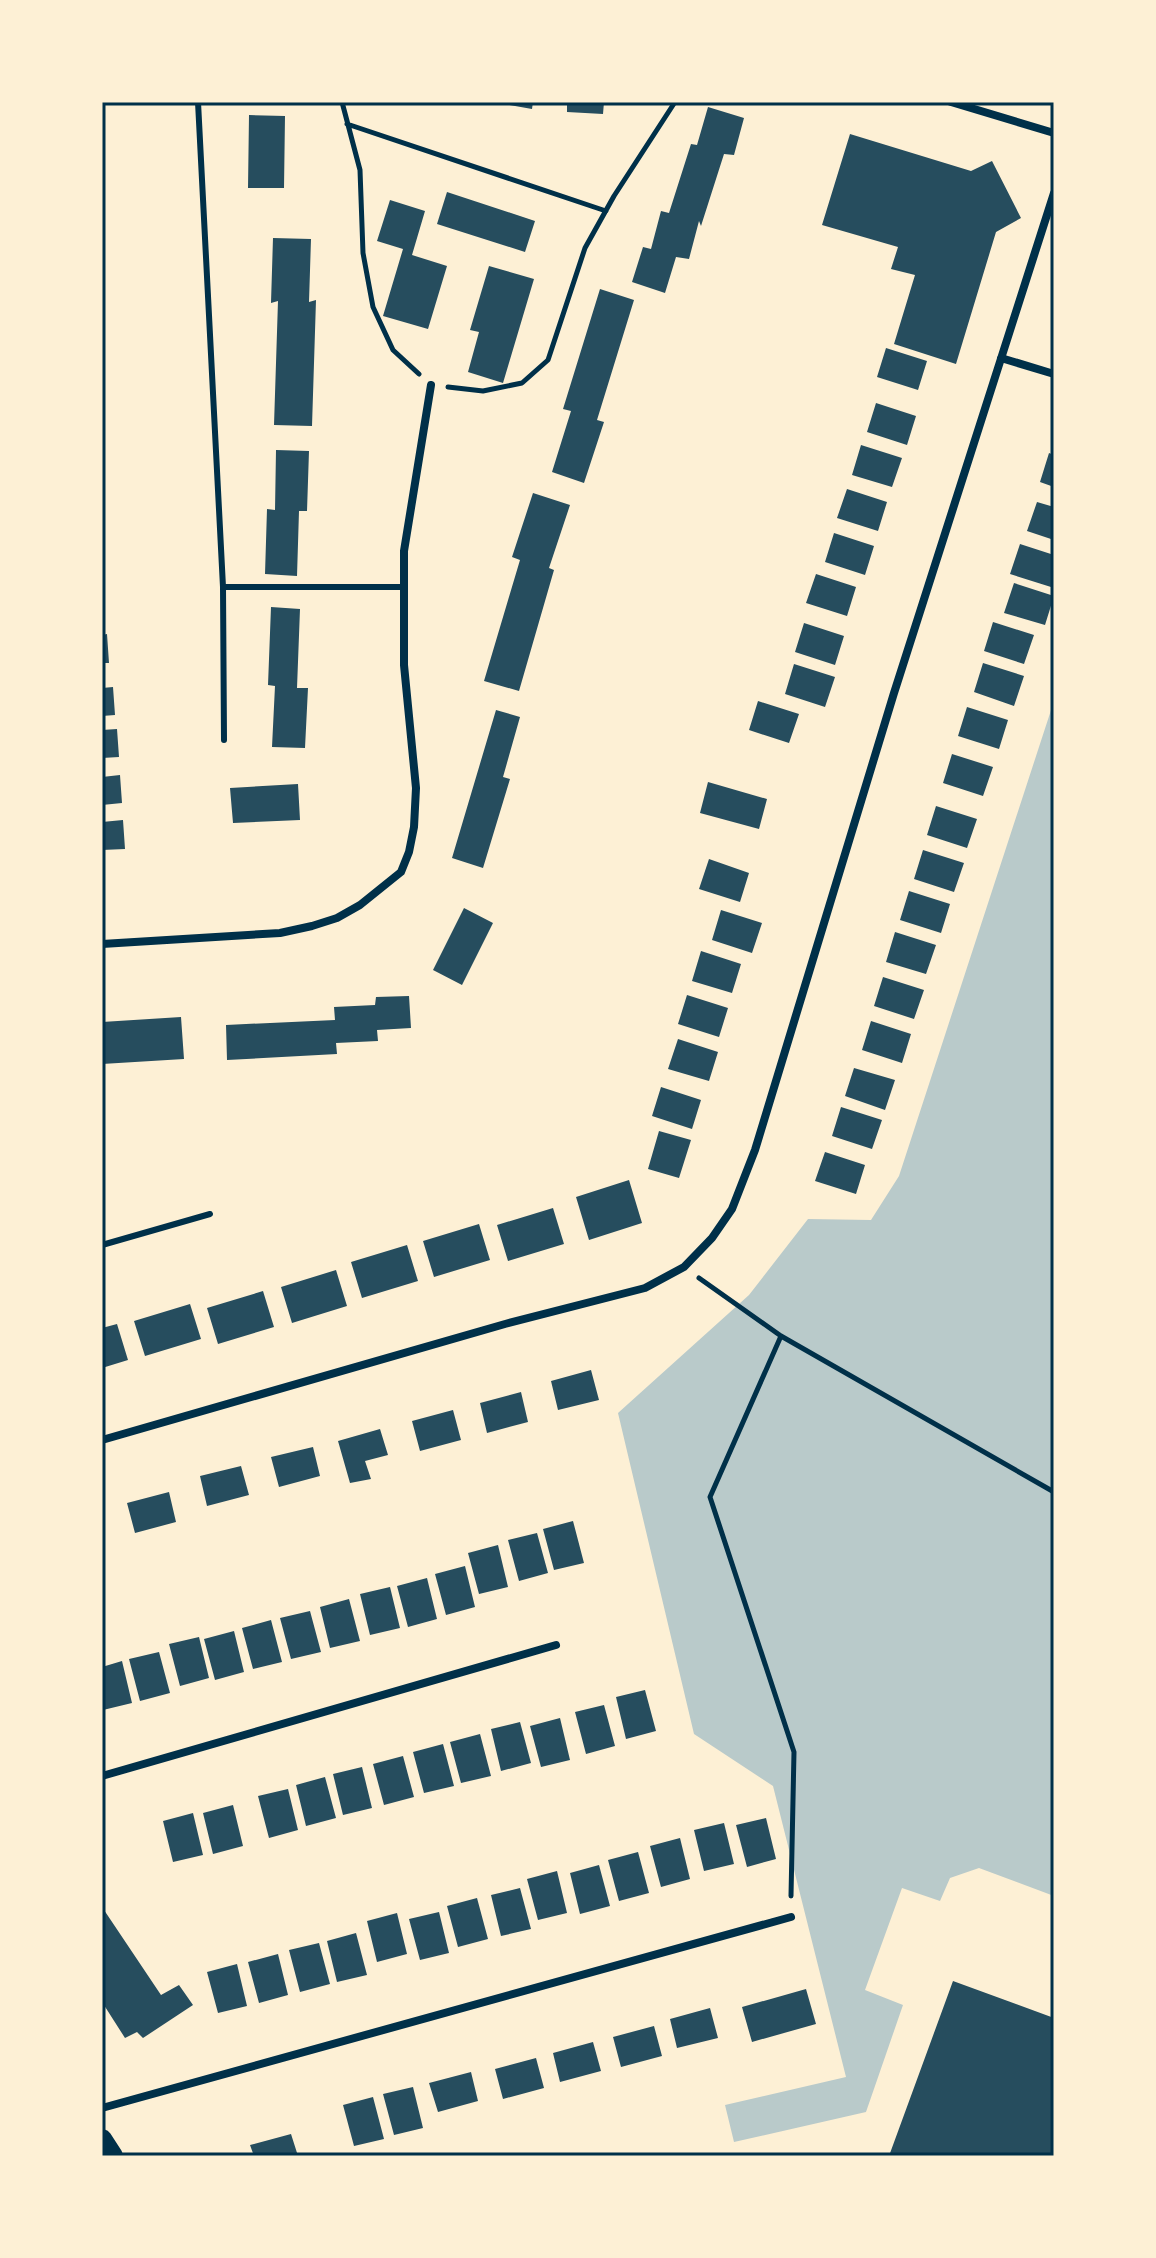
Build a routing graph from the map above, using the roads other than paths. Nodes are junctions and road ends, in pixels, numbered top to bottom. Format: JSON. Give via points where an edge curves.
{"nodes":[{"id":1,"x":198,"y":102,"type":"edge"},
{"id":2,"x":951,"y":102,"type":"edge"},
{"id":3,"x":1054,"y":133,"type":"edge"},
{"id":4,"x":1054,"y":193,"type":"edge"},
{"id":5,"x":1001,"y":358,"type":"junction"},
{"id":6,"x":1054,"y":374,"type":"edge"},
{"id":7,"x":431,"y":385,"type":"road end"},
{"id":8,"x":223,"y":587,"type":"junction"},
{"id":9,"x":404,"y":587,"type":"junction"},
{"id":10,"x":224,"y":740,"type":"dead end"},
{"id":11,"x":102,"y":944,"type":"edge"},
{"id":12,"x":210,"y":1214,"type":"dead end"},
{"id":13,"x":102,"y":1245,"type":"edge"},
{"id":14,"x":102,"y":1440,"type":"edge"},
{"id":15,"x":556,"y":1645,"type":"dead end"},
{"id":16,"x":102,"y":1776,"type":"edge"},
{"id":17,"x":791,"y":1917,"type":"road end"},
{"id":18,"x":102,"y":2108,"type":"edge"},
{"id":19,"x":102,"y":2139,"type":"edge"},
{"id":20,"x":113,"y":2156,"type":"edge"}],
"edges":[{"from":1,"to":8,"type":"lane"},
{"from":2,"to":3,"type":"street"},
{"from":4,"to":5,"type":"street"},
{"from":5,"to":6,"type":"street"},
{"from":5,"to":14,"type":"street","via":[[755,1150],[732,1209],[712,1238],[684,1267],[645,1288]]},
{"from":7,"to":9,"type":"street","via":[[404,551]]},
{"from":8,"to":9,"type":"lane"},
{"from":8,"to":10,"type":"lane"},
{"from":9,"to":11,"type":"street","via":[[404,665],[416,788],[414,827],[401,872],[360,905],[312,926],[280,933]]},
{"from":12,"to":13,"type":"lane"},
{"from":15,"to":16,"type":"street"},
{"from":17,"to":18,"type":"street"},
{"from":19,"to":20,"type":"main road"}]}
